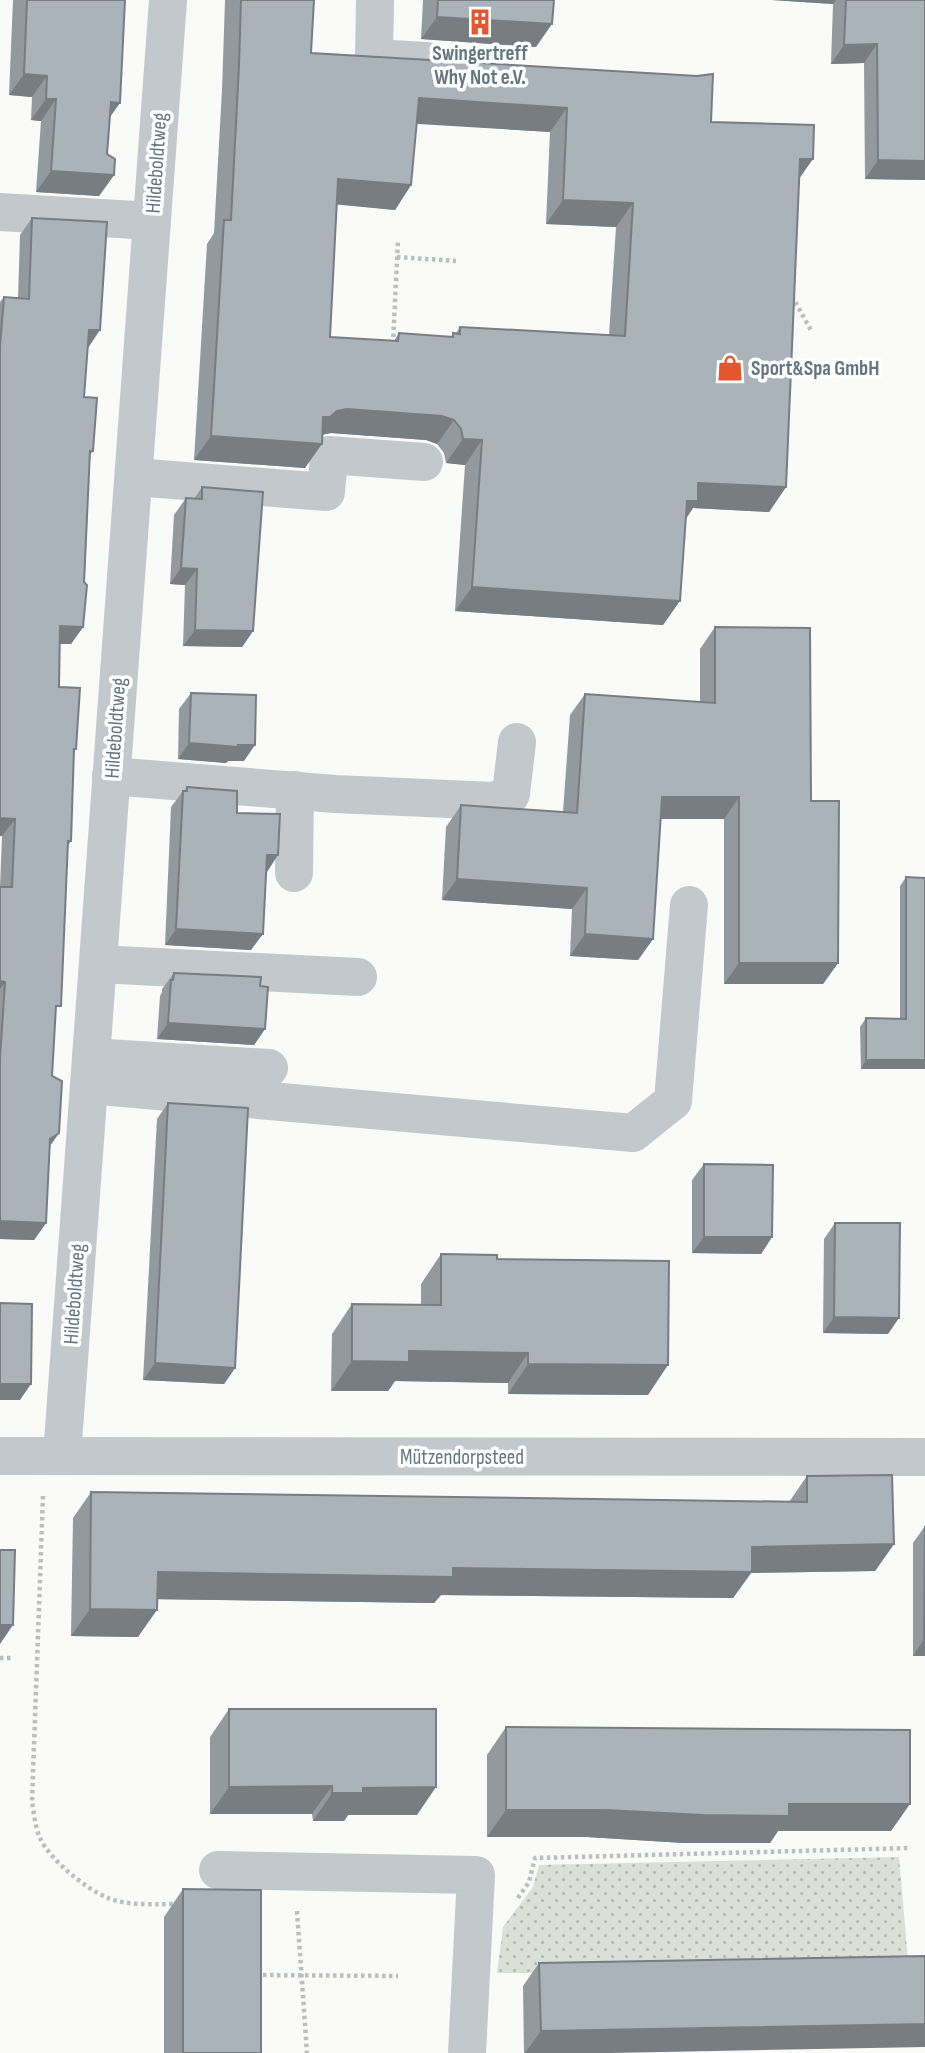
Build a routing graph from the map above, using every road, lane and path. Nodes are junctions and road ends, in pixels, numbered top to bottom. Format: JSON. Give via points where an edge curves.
{"nodes":[{"id":1,"x":168,"y":0,"type":"edge"},
{"id":2,"x":374,"y":0,"type":"edge"},
{"id":3,"x":454,"y":63,"type":"edge"},
{"id":4,"x":0,"y":212,"type":"edge"},
{"id":5,"x":152,"y":221,"type":"junction"},
{"id":6,"x":398,"y":240,"type":"dead end"},
{"id":7,"x":397,"y":257,"type":"junction"},
{"id":8,"x":456,"y":261,"type":"dead end"},
{"id":9,"x":786,"y":284,"type":"edge"},
{"id":10,"x":812,"y":332,"type":"dead end"},
{"id":11,"x":393,"y":345,"type":"edge"},
{"id":12,"x":424,"y":463,"type":"dead end"},
{"id":13,"x":134,"y":477,"type":"junction"},
{"id":14,"x":517,"y":742,"type":"dead end"},
{"id":15,"x":111,"y":776,"type":"junction"},
{"id":16,"x":295,"y":790,"type":"junction"},
{"id":17,"x":293,"y":873,"type":"dead end"},
{"id":18,"x":689,"y":905,"type":"dead end"},
{"id":19,"x":98,"y":964,"type":"junction"},
{"id":20,"x":358,"y":977,"type":"dead end"},
{"id":21,"x":269,"y":1068,"type":"dead end"},
{"id":22,"x":90,"y":1071,"type":"junction"},
{"id":23,"x":0,"y":1456,"type":"edge"},
{"id":24,"x":53,"y":1456,"type":"junction"},
{"id":25,"x":925,"y":1457,"type":"edge"},
{"id":26,"x":0,"y":1658,"type":"edge"},
{"id":27,"x":12,"y":1658,"type":"dead end"},
{"id":28,"x":911,"y":1848,"type":"dead end"},
{"id":29,"x":218,"y":1870,"type":"dead end"},
{"id":30,"x":515,"y":1902,"type":"dead end"},
{"id":31,"x":189,"y":1904,"type":"edge"},
{"id":32,"x":297,"y":1905,"type":"dead end"},
{"id":33,"x":254,"y":1975,"type":"edge"},
{"id":34,"x":302,"y":1976,"type":"junction"},
{"id":35,"x":398,"y":1976,"type":"dead end"},
{"id":36,"x":307,"y":2053,"type":"edge"},
{"id":37,"x":467,"y":2053,"type":"edge"}],
"edges":[{"from":1,"to":5,"type":"street","name":"Hildeboldtweg"},
{"from":2,"to":3,"type":"street","via":[[374,58]]},
{"from":4,"to":5,"type":"street"},
{"from":5,"to":13,"type":"street","name":"Hildeboldtweg"},
{"from":6,"to":7,"type":"path"},
{"from":7,"to":8,"type":"path"},
{"from":7,"to":11,"type":"path"},
{"from":9,"to":10,"type":"path"},
{"from":12,"to":13,"type":"street","via":[[329,455],[326,492]]},
{"from":13,"to":15,"type":"street","name":"Hildeboldtweg"},
{"from":14,"to":16,"type":"street","via":[[511,794],[494,802]]},
{"from":15,"to":16,"type":"street"},
{"from":15,"to":19,"type":"street","name":"Hildeboldtweg"},
{"from":16,"to":17,"type":"street"},
{"from":18,"to":22,"type":"street","via":[[673,1101],[633,1133]]},
{"from":19,"to":20,"type":"street"},
{"from":19,"to":22,"type":"street","name":"Hildeboldtweg"},
{"from":21,"to":22,"type":"street"},
{"from":22,"to":24,"type":"street","name":"Hildeboldtweg"},
{"from":23,"to":24,"type":"street","name":"Mützendorpsteed"},
{"from":24,"to":25,"type":"street","name":"Mützendorpsteed"},
{"from":24,"to":31,"type":"path","via":[[32,1801],[39,1836],[51,1856],[109,1899]]},
{"from":26,"to":27,"type":"path"},
{"from":28,"to":30,"type":"path","via":[[535,1858],[529,1882]]},
{"from":29,"to":37,"type":"street","via":[[477,1875]]},
{"from":32,"to":34,"type":"path"},
{"from":33,"to":34,"type":"path"},
{"from":34,"to":35,"type":"path"},
{"from":34,"to":36,"type":"path"}]}
